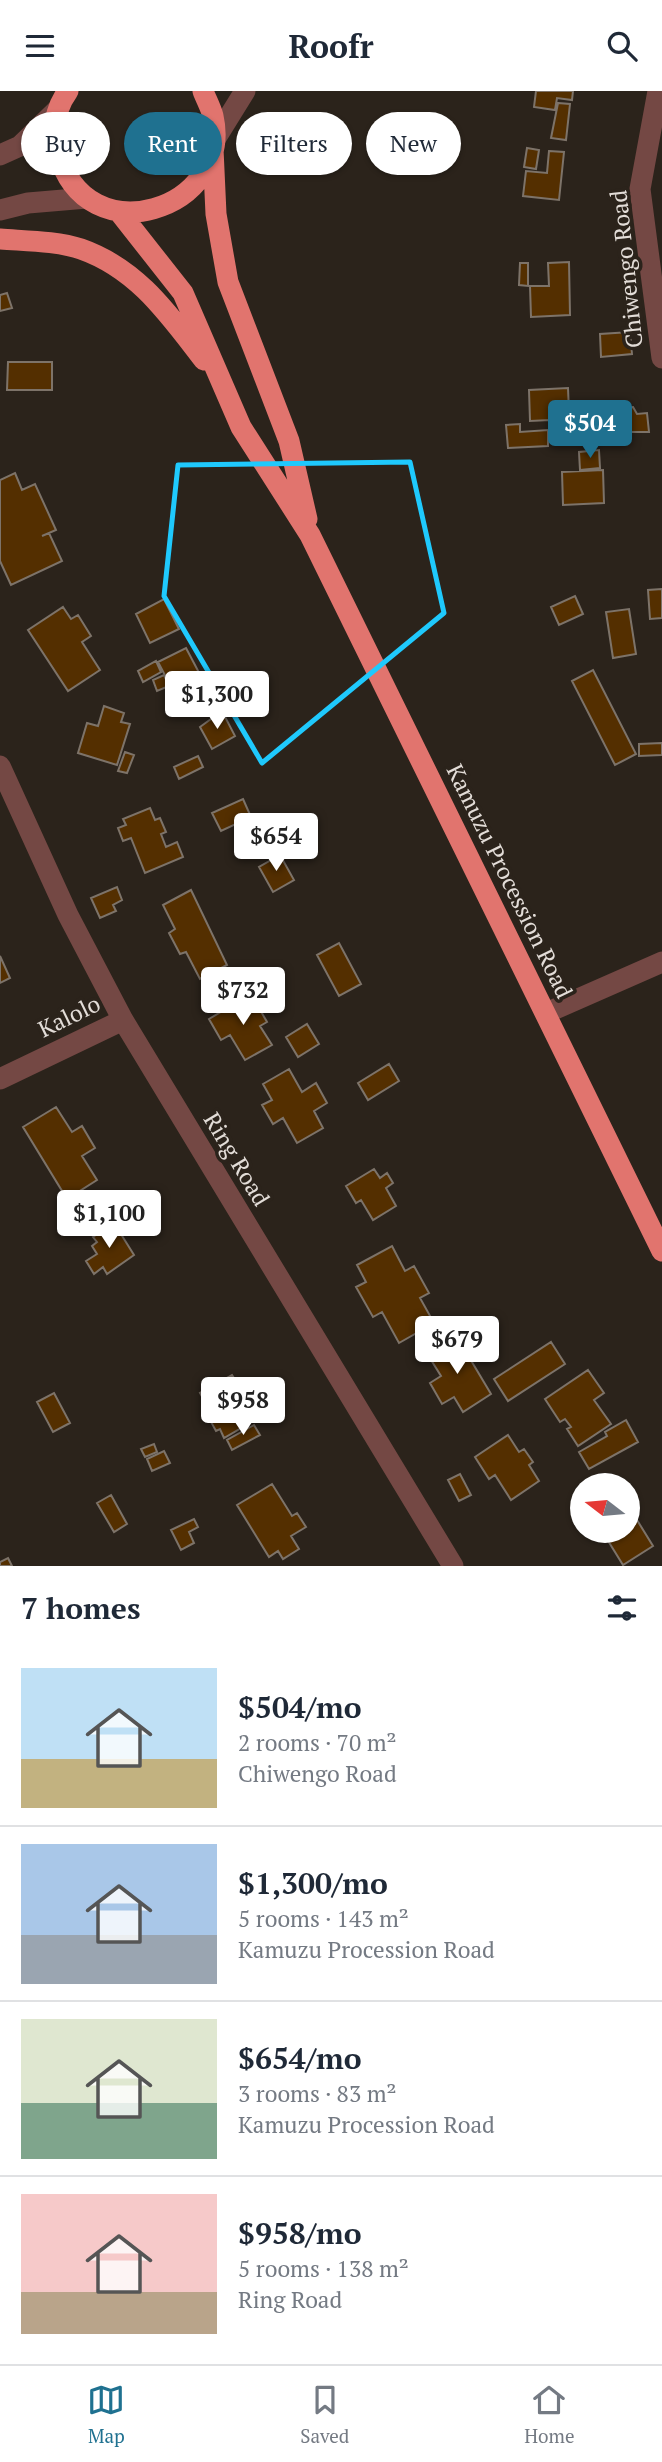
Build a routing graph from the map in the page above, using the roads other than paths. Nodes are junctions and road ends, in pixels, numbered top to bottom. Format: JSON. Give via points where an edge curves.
{"nodes":[{"id":1,"x":203,"y":91,"type":"edge"},
{"id":2,"x":245,"y":91,"type":"edge"},
{"id":3,"x":658,"y":91,"type":"edge"},
{"id":4,"x":61,"y":98,"type":"edge"},
{"id":5,"x":211,"y":112,"type":"edge"},
{"id":6,"x":222,"y":131,"type":"edge"},
{"id":7,"x":0,"y":155,"type":"edge"},
{"id":8,"x":200,"y":175,"type":"edge"},
{"id":9,"x":215,"y":175,"type":"edge"},
{"id":10,"x":87,"y":198,"type":"junction"},
{"id":11,"x":0,"y":210,"type":"edge"},
{"id":12,"x":120,"y":213,"type":"junction"},
{"id":13,"x":0,"y":239,"type":"edge"},
{"id":14,"x":662,"y":358,"type":"edge"},
{"id":15,"x":223,"y":384,"type":"junction"},
{"id":16,"x":310,"y":535,"type":"junction"},
{"id":17,"x":0,"y":766,"type":"edge"},
{"id":18,"x":662,"y":962,"type":"edge"},
{"id":19,"x":546,"y":1013,"type":"junction"},
{"id":20,"x":123,"y":1020,"type":"junction"},
{"id":21,"x":0,"y":1079,"type":"edge"},
{"id":22,"x":662,"y":1251,"type":"edge"},
{"id":23,"x":453,"y":1566,"type":"edge"}],
"edges":[{"from":1,"to":5,"type":"highway","name":"Kamuzu Procession Road"},
{"from":2,"to":6,"type":"street"},
{"from":3,"to":14,"type":"street","name":"Chiwengo Road","via":[[640,189]]},
{"from":4,"to":7,"type":"street","via":[[20,146]]},
{"from":4,"to":10,"type":"highway","via":[[54,136],[63,171]]},
{"from":8,"to":12,"type":"highway","via":[[195,186],[161,209]]},
{"from":9,"to":16,"type":"highway","name":"Kamuzu Procession Road","via":[[216,214],[229,282],[289,441]]},
{"from":10,"to":11,"type":"street"},
{"from":10,"to":12,"type":"highway"},
{"from":12,"to":15,"type":"highway","name":"Kamuzu Procession Road","via":[[183,293]]},
{"from":13,"to":15,"type":"highway","via":[[79,248],[114,263],[150,290]]},
{"from":15,"to":16,"type":"highway","name":"Kamuzu Procession Road","via":[[241,427]]},
{"from":16,"to":19,"type":"highway","name":"Kamuzu Procession Road"},
{"from":17,"to":20,"type":"street","name":"Ring Road","via":[[68,915]]},
{"from":18,"to":19,"type":"street"},
{"from":19,"to":22,"type":"highway","name":"Kamuzu Procession Road"},
{"from":20,"to":21,"type":"street","name":"Kalolo"},
{"from":20,"to":23,"type":"street","name":"Ring Road"}]}
